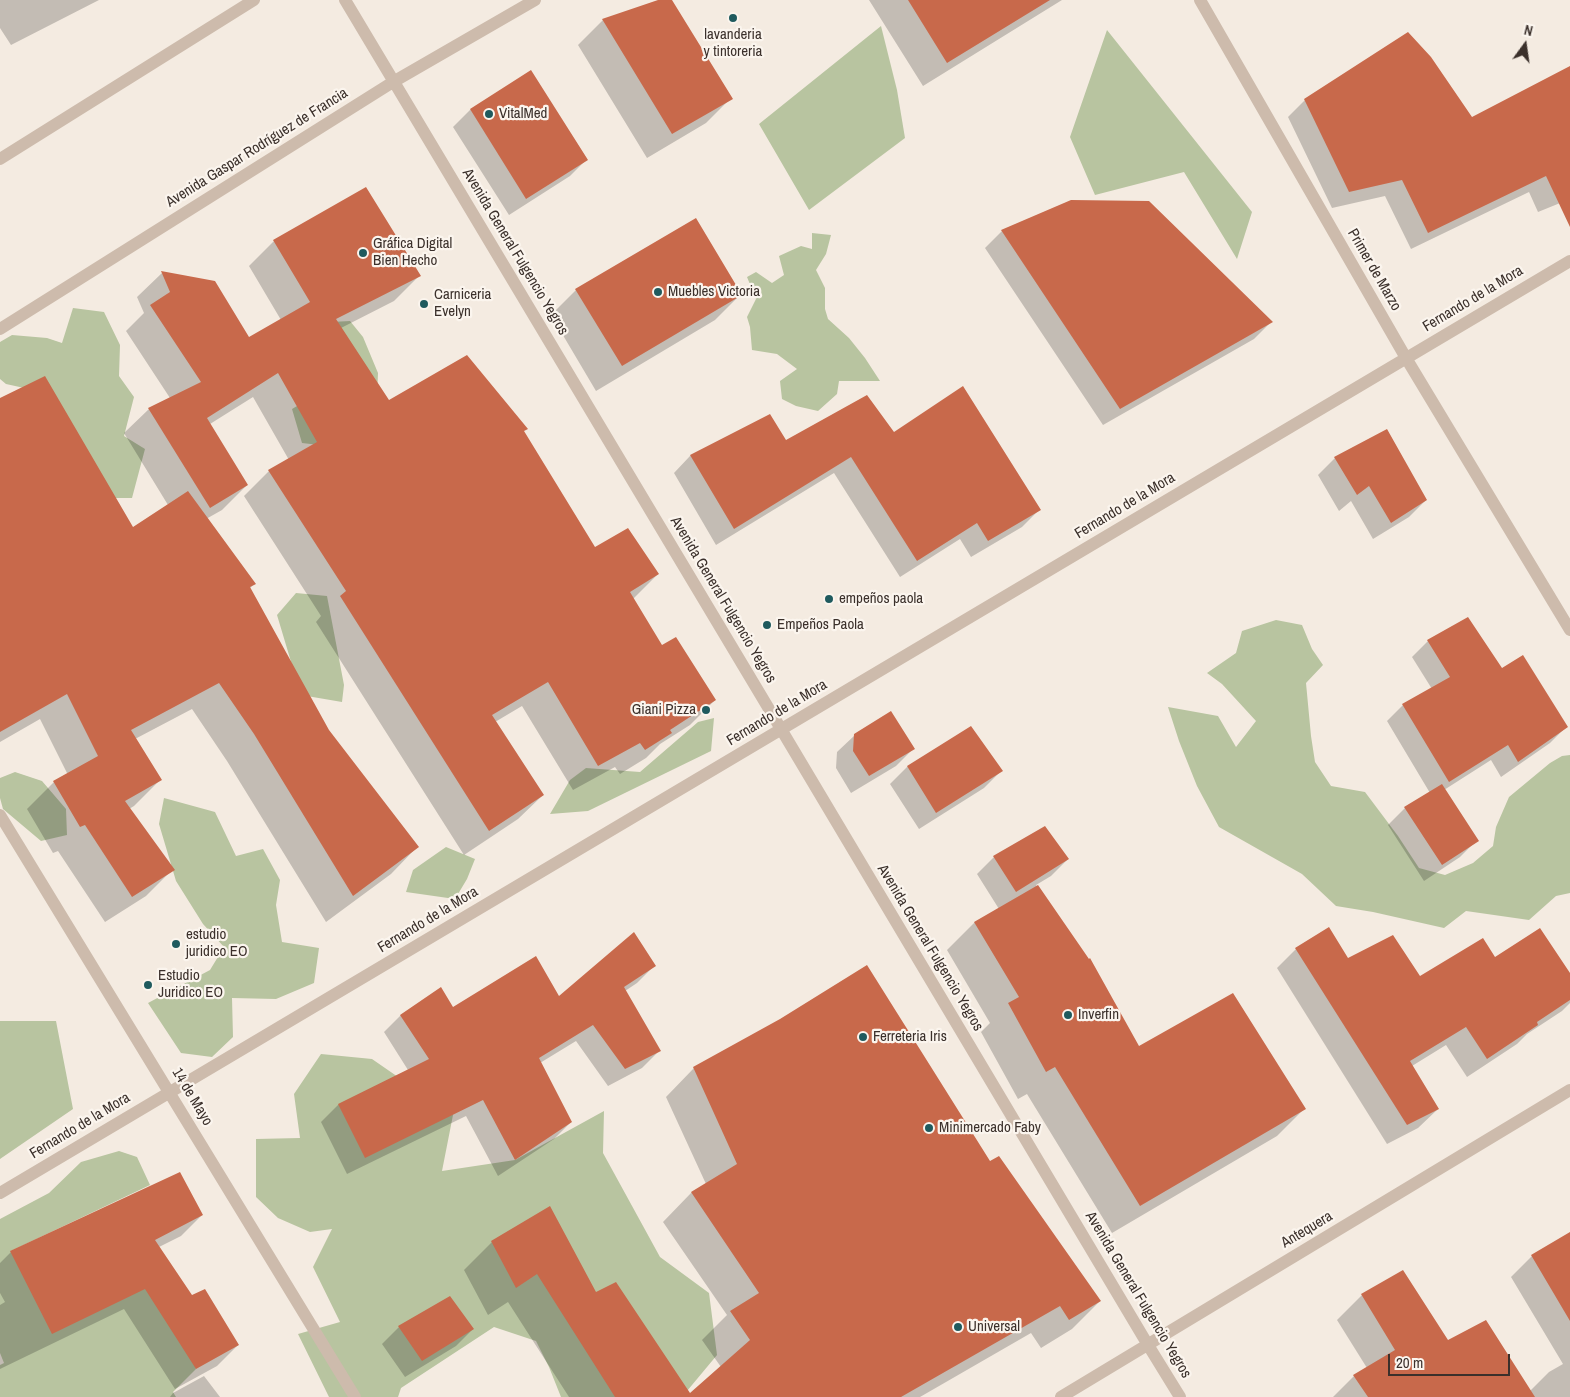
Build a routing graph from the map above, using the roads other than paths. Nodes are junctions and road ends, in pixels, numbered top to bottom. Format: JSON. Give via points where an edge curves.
{"nodes":[{"id":1,"x":254,"y":0,"type":"edge"},
{"id":2,"x":345,"y":0,"type":"edge"},
{"id":3,"x":535,"y":0,"type":"edge"},
{"id":4,"x":1200,"y":0,"type":"edge"},
{"id":5,"x":393,"y":82,"type":"junction"},
{"id":6,"x":0,"y":158,"type":"edge"},
{"id":7,"x":1570,"y":261,"type":"edge"},
{"id":8,"x":0,"y":329,"type":"edge"},
{"id":9,"x":1406,"y":358,"type":"junction"},
{"id":10,"x":1570,"y":630,"type":"edge"},
{"id":11,"x":781,"y":729,"type":"junction"},
{"id":12,"x":0,"y":815,"type":"edge"},
{"id":13,"x":1570,"y":1090,"type":"edge"},
{"id":14,"x":170,"y":1092,"type":"junction"},
{"id":15,"x":0,"y":1193,"type":"edge"},
{"id":16,"x":1148,"y":1345,"type":"junction"},
{"id":17,"x":355,"y":1397,"type":"edge"},
{"id":18,"x":1061,"y":1397,"type":"edge"},
{"id":19,"x":1180,"y":1397,"type":"edge"}],
"edges":[{"from":1,"to":6,"type":"street"},
{"from":2,"to":5,"type":"street","name":"Avenida General Fulgencio Yegros"},
{"from":3,"to":5,"type":"street","name":"Avenida Gaspar Rodríguez de Francia"},
{"from":4,"to":9,"type":"street","name":"Primer de Marzo"},
{"from":5,"to":8,"type":"street","name":"Avenida Gaspar Rodríguez de Francia"},
{"from":5,"to":11,"type":"street","name":"Avenida General Fulgencio Yegros"},
{"from":7,"to":9,"type":"street","name":"Fernando de la Mora"},
{"from":9,"to":10,"type":"street","name":"Primer de Marzo"},
{"from":9,"to":11,"type":"street","name":"Fernando de la Mora"},
{"from":11,"to":14,"type":"street","name":"Fernando de la Mora"},
{"from":11,"to":16,"type":"street","name":"Avenida General Fulgencio Yegros"},
{"from":12,"to":14,"type":"street","name":"14 de Mayo"},
{"from":13,"to":16,"type":"street","name":"Antequera"},
{"from":14,"to":15,"type":"street","name":"Fernando de la Mora"},
{"from":14,"to":17,"type":"street","name":"14 de Mayo"},
{"from":16,"to":18,"type":"street","name":"Antequera"},
{"from":16,"to":19,"type":"street","name":"Avenida General Fulgencio Yegros"}]}
